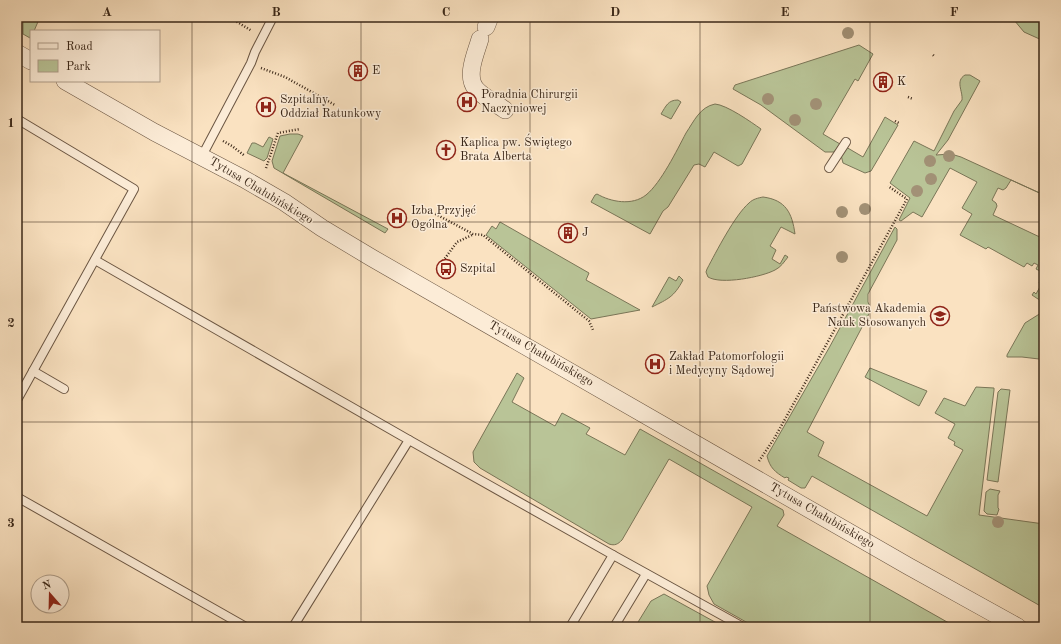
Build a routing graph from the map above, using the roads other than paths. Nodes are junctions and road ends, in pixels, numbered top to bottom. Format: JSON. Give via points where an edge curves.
{"nodes":[{"id":1,"x":273,"y":17,"type":"edge"},
{"id":2,"x":485,"y":28,"type":"edge"},
{"id":3,"x":17,"y":53,"type":"edge"},
{"id":4,"x":30,"y":60,"type":"edge"},
{"id":5,"x":67,"y":82,"type":"edge"},
{"id":6,"x":505,"y":110,"type":"dead end"},
{"id":7,"x":17,"y":119,"type":"edge"},
{"id":8,"x":846,"y":142,"type":"dead end"},
{"id":9,"x":202,"y":156,"type":"junction"},
{"id":10,"x":829,"y":168,"type":"dead end"},
{"id":11,"x":95,"y":260,"type":"junction"},
{"id":12,"x":33,"y":371,"type":"junction"},
{"id":13,"x":64,"y":389,"type":"dead end"},
{"id":14,"x":17,"y":400,"type":"edge"},
{"id":15,"x":409,"y":440,"type":"junction"},
{"id":16,"x":17,"y":497,"type":"edge"},
{"id":17,"x":613,"y":555,"type":"junction"},
{"id":18,"x":646,"y":574,"type":"junction"},
{"id":19,"x":246,"y":627,"type":"edge"},
{"id":20,"x":293,"y":627,"type":"edge"},
{"id":21,"x":570,"y":627,"type":"edge"},
{"id":22,"x":614,"y":627,"type":"edge"},
{"id":23,"x":743,"y":627,"type":"edge"},
{"id":24,"x":1018,"y":627,"type":"edge"}],
"edges":[{"from":1,"to":9,"type":"lane"},
{"from":2,"to":6,"type":"street","via":[[474,59],[472,78],[477,89]]},
{"from":3,"to":4,"type":"street"},
{"from":5,"to":9,"type":"street","name":"Tytusa Chałubińskiego"},
{"from":7,"to":11,"type":"lane","via":[[134,189]]},
{"from":8,"to":10,"type":"lane"},
{"from":9,"to":24,"type":"street","name":"Tytusa Chałubińskiego","via":[[284,202],[372,258]]},
{"from":11,"to":12,"type":"lane"},
{"from":11,"to":15,"type":"lane"},
{"from":12,"to":13,"type":"lane"},
{"from":12,"to":14,"type":"lane"},
{"from":15,"to":17,"type":"lane"},
{"from":15,"to":20,"type":"lane"},
{"from":16,"to":19,"type":"lane"},
{"from":17,"to":18,"type":"lane"},
{"from":17,"to":21,"type":"lane"},
{"from":18,"to":22,"type":"lane"},
{"from":18,"to":23,"type":"lane"}]}
